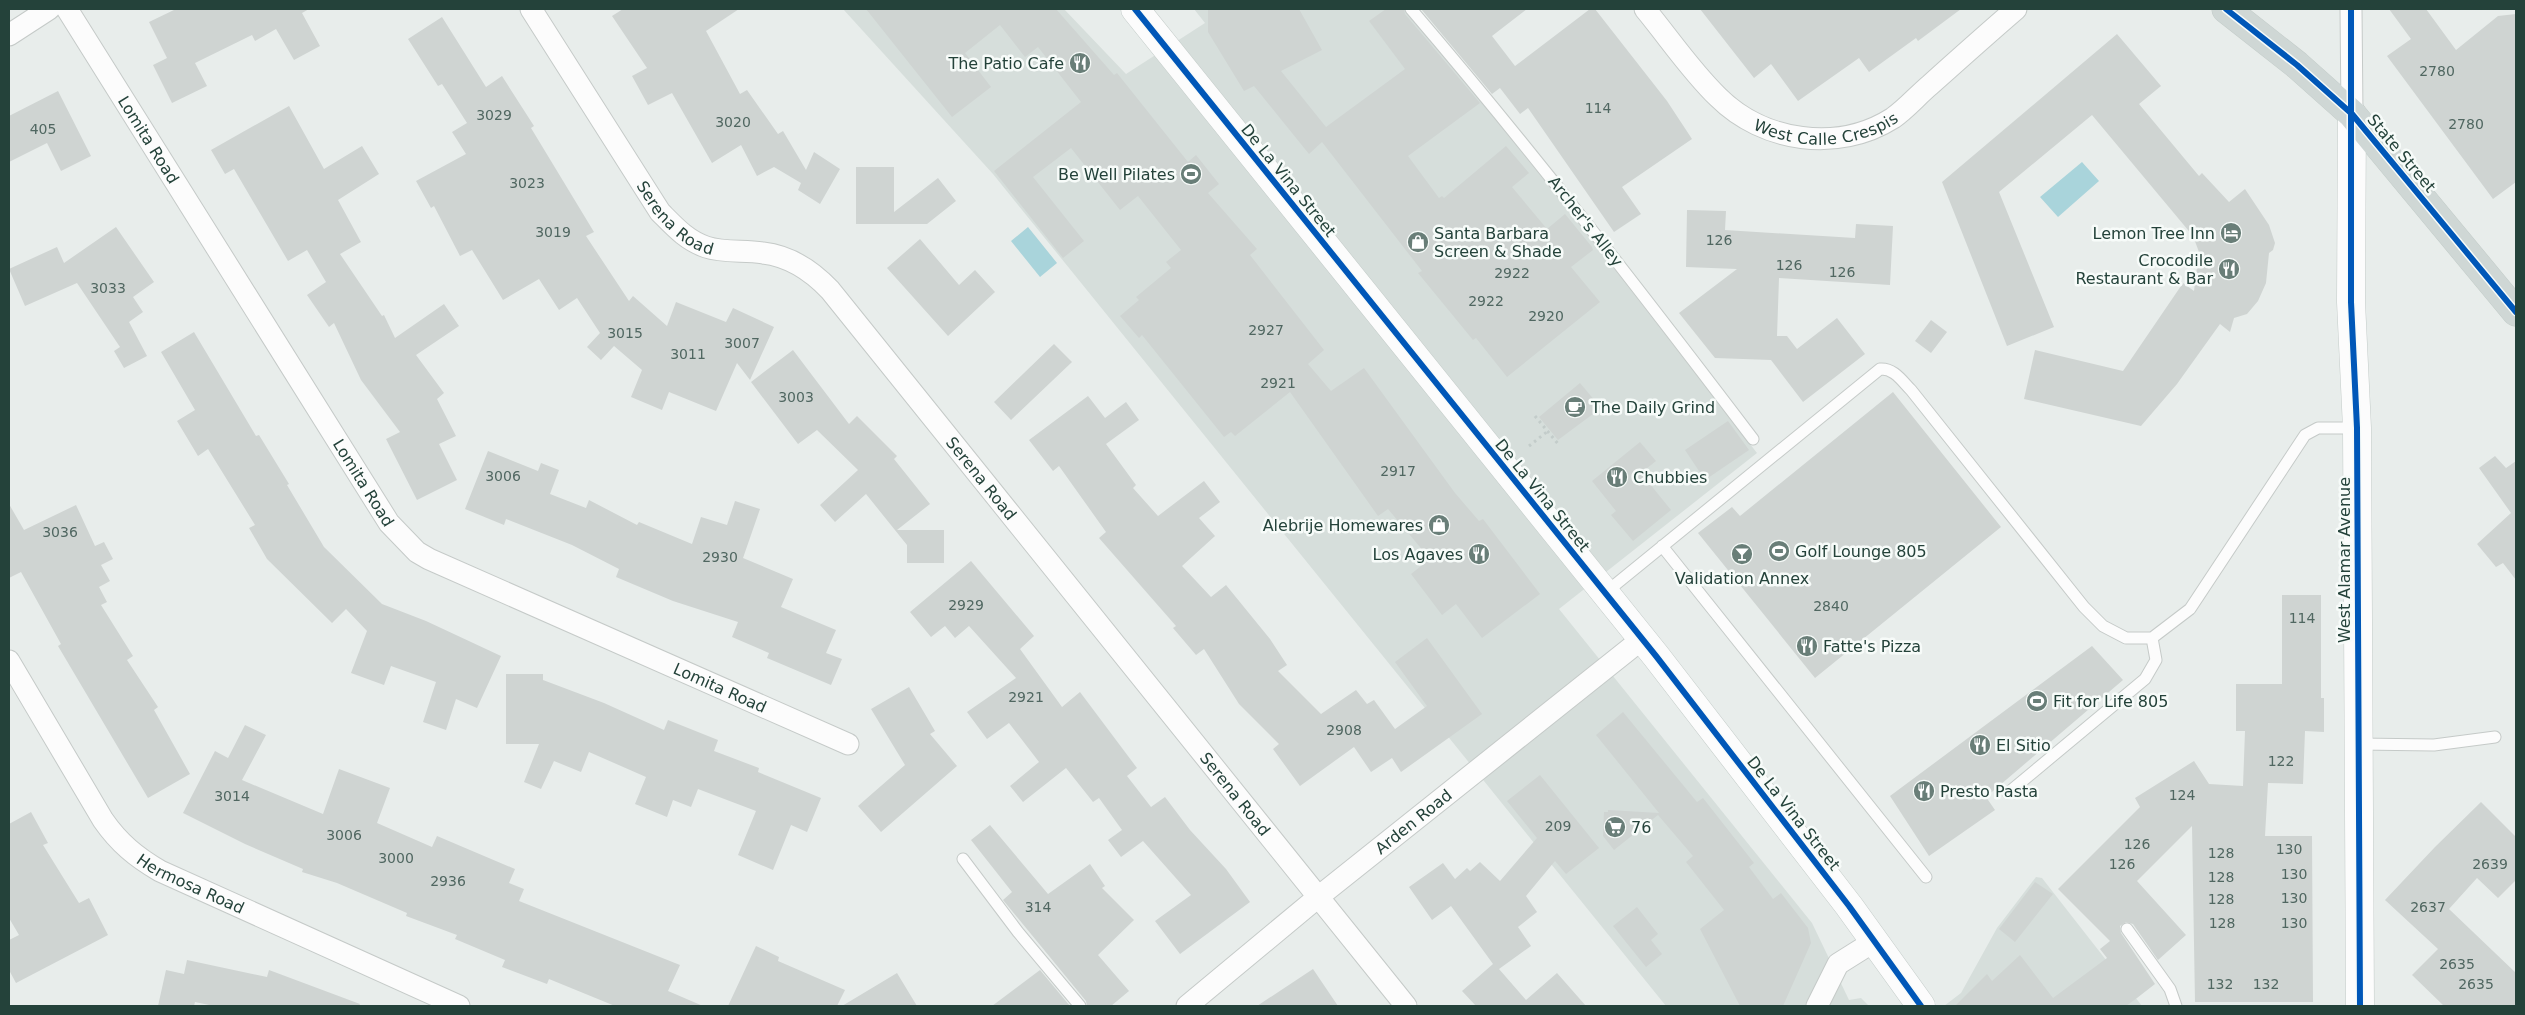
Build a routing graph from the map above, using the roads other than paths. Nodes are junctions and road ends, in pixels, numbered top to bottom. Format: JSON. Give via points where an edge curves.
{"nodes":[{"id":1,"x":50,"y":9,"type":"edge"},
{"id":2,"x":67,"y":9,"type":"edge"},
{"id":3,"x":531,"y":9,"type":"edge"},
{"id":4,"x":1411,"y":9,"type":"edge"},
{"id":5,"x":1646,"y":9,"type":"edge"},
{"id":6,"x":2016,"y":9,"type":"edge"},
{"id":7,"x":2351,"y":9,"type":"edge"},
{"id":8,"x":2238,"y":12,"type":"edge"},
{"id":9,"x":1144,"y":13,"type":"edge"},
{"id":10,"x":9,"y":35,"type":"edge"},
{"id":11,"x":2352,"y":114,"type":"junction"},
{"id":12,"x":2516,"y":312,"type":"edge"},
{"id":13,"x":2357,"y":428,"type":"junction"},
{"id":14,"x":1753,"y":439,"type":"dead end"},
{"id":15,"x":1662,"y":546,"type":"junction"},
{"id":16,"x":1605,"y":592,"type":"junction"},
{"id":17,"x":2152,"y":638,"type":"junction"},
{"id":18,"x":1642,"y":639,"type":"junction"},
{"id":19,"x":9,"y":661,"type":"edge"},
{"id":20,"x":2495,"y":737,"type":"dead end"},
{"id":21,"x":848,"y":744,"type":"dead end"},
{"id":22,"x":2359,"y":744,"type":"junction"},
{"id":23,"x":2008,"y":793,"type":"dead end"},
{"id":24,"x":963,"y":859,"type":"dead end"},
{"id":25,"x":1926,"y":877,"type":"dead end"},
{"id":26,"x":1317,"y":898,"type":"junction"},
{"id":27,"x":2127,"y":929,"type":"dead end"},
{"id":28,"x":1873,"y":942,"type":"junction"},
{"id":29,"x":1917,"y":1001,"type":"edge"},
{"id":30,"x":459,"y":1006,"type":"edge"},
{"id":31,"x":1080,"y":1006,"type":"edge"},
{"id":32,"x":1187,"y":1006,"type":"edge"},
{"id":33,"x":1406,"y":1006,"type":"edge"},
{"id":34,"x":1817,"y":1006,"type":"edge"},
{"id":35,"x":2176,"y":1006,"type":"edge"},
{"id":36,"x":2360,"y":1006,"type":"edge"}],
"edges":[{"from":1,"to":10,"type":"street"},
{"from":2,"to":21,"type":"street","name":"Lomita Road","via":[[397,534],[429,559]]},
{"from":3,"to":26,"type":"street","name":"Serena Road","via":[[660,212],[680,233],[706,247],[780,256],[819,278]]},
{"from":4,"to":14,"type":"lane","name":"Archer's Alley","via":[[1582,214]]},
{"from":5,"to":6,"type":"street","name":"West Calle Crespis","via":[[1718,97],[1740,116],[1781,134],[1809,139],[1839,137],[1868,130],[1894,117]]},
{"from":7,"to":11,"type":"street"},
{"from":8,"to":11,"type":"main road","name":"State Street"},
{"from":9,"to":16,"type":"street","name":"De La Vina Street","via":[[1189,79]]},
{"from":11,"to":12,"type":"main road","name":"State Street"},
{"from":11,"to":13,"type":"street","name":"West Alamar Avenue","via":[[2351,302]]},
{"from":13,"to":17,"type":"lane","via":[[2318,428],[2305,434],[2190,609]]},
{"from":13,"to":22,"type":"street","name":"West Alamar Avenue"},
{"from":15,"to":16,"type":"lane"},
{"from":15,"to":17,"type":"lane","via":[[1880,369],[1892,370],[2097,620],[2126,638]]},
{"from":15,"to":25,"type":"lane"},
{"from":16,"to":18,"type":"street","name":"De La Vina Street"},
{"from":17,"to":23,"type":"lane","via":[[2156,660],[2145,679]]},
{"from":18,"to":26,"type":"street","name":"Arden Road"},
{"from":18,"to":28,"type":"street","name":"De La Vina Street","via":[[1850,906]]},
{"from":19,"to":30,"type":"street","name":"Hermosa Road","via":[[103,820],[118,841],[137,858]]},
{"from":20,"to":22,"type":"lane","via":[[2434,745]]},
{"from":22,"to":36,"type":"street","name":"West Alamar Avenue"},
{"from":24,"to":31,"type":"lane"},
{"from":26,"to":32,"type":"street","name":"Arden Road"},
{"from":26,"to":33,"type":"street","name":"Serena Road"},
{"from":27,"to":35,"type":"lane","via":[[2170,989]]},
{"from":28,"to":29,"type":"street","name":"De La Vina Street"},
{"from":28,"to":34,"type":"street","via":[[1838,964]]}]}
